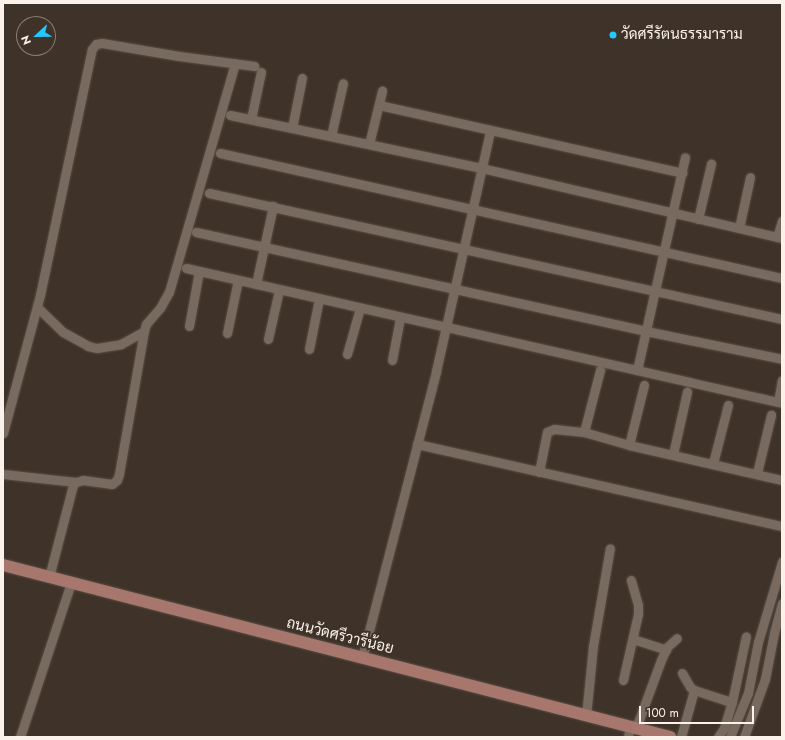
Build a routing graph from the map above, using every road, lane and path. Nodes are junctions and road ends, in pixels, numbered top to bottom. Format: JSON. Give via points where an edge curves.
{"nodes":[{"id":1,"x":235,"y":63,"type":"junction"},
{"id":2,"x":302,"y":78,"type":"dead end"},
{"id":3,"x":343,"y":83,"type":"dead end"},
{"id":4,"x":382,"y":91,"type":"dead end"},
{"id":5,"x":379,"y":105,"type":"junction"},
{"id":6,"x":230,"y":115,"type":"dead end"},
{"id":7,"x":251,"y":119,"type":"junction"},
{"id":8,"x":292,"y":128,"type":"junction"},
{"id":9,"x":490,"y":130,"type":"junction"},
{"id":10,"x":331,"y":136,"type":"junction"},
{"id":11,"x":369,"y":144,"type":"junction"},
{"id":12,"x":220,"y":153,"type":"dead end"},
{"id":13,"x":685,"y":157,"type":"dead end"},
{"id":14,"x":711,"y":164,"type":"dead end"},
{"id":15,"x":481,"y":168,"type":"junction"},
{"id":16,"x":682,"y":173,"type":"junction"},
{"id":17,"x":750,"y":177,"type":"dead end"},
{"id":18,"x":209,"y":193,"type":"dead end"},
{"id":19,"x":273,"y":206,"type":"junction"},
{"id":20,"x":471,"y":208,"type":"junction"},
{"id":21,"x":672,"y":213,"type":"junction"},
{"id":22,"x":698,"y":219,"type":"junction"},
{"id":23,"x":782,"y":221,"type":"edge"},
{"id":24,"x":738,"y":228,"type":"junction"},
{"id":25,"x":196,"y":232,"type":"dead end"},
{"id":26,"x":780,"y":237,"type":"edge"},
{"id":27,"x":264,"y":246,"type":"junction"},
{"id":28,"x":463,"y":248,"type":"junction"},
{"id":29,"x":664,"y":251,"type":"junction"},
{"id":30,"x":186,"y":268,"type":"dead end"},
{"id":31,"x":199,"y":271,"type":"junction"},
{"id":32,"x":782,"y":278,"type":"edge"},
{"id":33,"x":238,"y":280,"type":"junction"},
{"id":34,"x":256,"y":284,"type":"junction"},
{"id":35,"x":455,"y":289,"type":"junction"},
{"id":36,"x":279,"y":290,"type":"junction"},
{"id":37,"x":654,"y":292,"type":"junction"},
{"id":38,"x":319,"y":299,"type":"junction"},
{"id":39,"x":37,"y":307,"type":"junction"},
{"id":40,"x":360,"y":308,"type":"junction"},
{"id":41,"x":400,"y":318,"type":"junction"},
{"id":42,"x":782,"y":319,"type":"edge"},
{"id":43,"x":189,"y":326,"type":"dead end"},
{"id":44,"x":446,"y":328,"type":"junction"},
{"id":45,"x":144,"y":331,"type":"junction"},
{"id":46,"x":646,"y":331,"type":"junction"},
{"id":47,"x":227,"y":333,"type":"dead end"},
{"id":48,"x":268,"y":339,"type":"dead end"},
{"id":49,"x":309,"y":349,"type":"dead end"},
{"id":50,"x":348,"y":354,"type":"dead end"},
{"id":51,"x":782,"y":359,"type":"edge"},
{"id":52,"x":392,"y":360,"type":"dead end"},
{"id":53,"x":600,"y":370,"type":"dead end"},
{"id":54,"x":637,"y":370,"type":"junction"},
{"id":55,"x":782,"y":380,"type":"edge"},
{"id":56,"x":644,"y":385,"type":"dead end"},
{"id":57,"x":687,"y":392,"type":"dead end"},
{"id":58,"x":780,"y":403,"type":"edge"},
{"id":59,"x":728,"y":405,"type":"dead end"},
{"id":60,"x":771,"y":415,"type":"dead end"},
{"id":61,"x":584,"y":432,"type":"junction"},
{"id":62,"x":3,"y":433,"type":"edge"},
{"id":63,"x":417,"y":444,"type":"junction"},
{"id":64,"x":629,"y":445,"type":"junction"},
{"id":65,"x":673,"y":454,"type":"junction"},
{"id":66,"x":714,"y":463,"type":"junction"},
{"id":67,"x":540,"y":472,"type":"junction"},
{"id":68,"x":757,"y":473,"type":"junction"},
{"id":69,"x":3,"y":474,"type":"edge"},
{"id":70,"x":782,"y":480,"type":"edge"},
{"id":71,"x":76,"y":482,"type":"junction"},
{"id":72,"x":782,"y":526,"type":"edge"},
{"id":73,"x":610,"y":548,"type":"dead end"},
{"id":74,"x":782,"y":562,"type":"edge"},
{"id":75,"x":3,"y":565,"type":"edge"},
{"id":76,"x":48,"y":577,"type":"junction"},
{"id":77,"x":631,"y":580,"type":"dead end"},
{"id":78,"x":71,"y":583,"type":"junction"},
{"id":79,"x":782,"y":603,"type":"edge"},
{"id":80,"x":746,"y":636,"type":"dead end"},
{"id":81,"x":677,"y":638,"type":"dead end"},
{"id":82,"x":633,"y":639,"type":"junction"},
{"id":83,"x":666,"y":650,"type":"junction"},
{"id":84,"x":362,"y":658,"type":"junction"},
{"id":85,"x":682,"y":673,"type":"dead end"},
{"id":86,"x":623,"y":680,"type":"dead end"},
{"id":87,"x":694,"y":690,"type":"junction"},
{"id":88,"x":732,"y":702,"type":"junction"},
{"id":89,"x":586,"y":716,"type":"junction"},
{"id":90,"x":631,"y":731,"type":"edge"},
{"id":91,"x":20,"y":737,"type":"edge"},
{"id":92,"x":670,"y":737,"type":"edge"},
{"id":93,"x":681,"y":737,"type":"edge"},
{"id":94,"x":718,"y":737,"type":"edge"},
{"id":95,"x":730,"y":737,"type":"edge"},
{"id":96,"x":744,"y":737,"type":"edge"}],
"edges":[{"from":1,"to":7,"type":"street","via":[[258,69]]},
{"from":1,"to":39,"type":"street","via":[[96,44],[90,58]]},
{"from":1,"to":45,"type":"street","via":[[169,292],[160,308],[146,324]]},
{"from":2,"to":8,"type":"street"},
{"from":3,"to":10,"type":"street"},
{"from":4,"to":5,"type":"street"},
{"from":5,"to":9,"type":"street"},
{"from":5,"to":11,"type":"street"},
{"from":6,"to":7,"type":"street"},
{"from":7,"to":8,"type":"street"},
{"from":8,"to":10,"type":"street"},
{"from":9,"to":15,"type":"street"},
{"from":9,"to":16,"type":"street"},
{"from":10,"to":11,"type":"street"},
{"from":11,"to":15,"type":"street"},
{"from":12,"to":20,"type":"street"},
{"from":13,"to":16,"type":"street"},
{"from":14,"to":22,"type":"street"},
{"from":15,"to":20,"type":"street"},
{"from":15,"to":21,"type":"street"},
{"from":16,"to":21,"type":"street"},
{"from":17,"to":24,"type":"street"},
{"from":18,"to":19,"type":"street"},
{"from":19,"to":27,"type":"street"},
{"from":19,"to":28,"type":"street"},
{"from":20,"to":28,"type":"street"},
{"from":20,"to":29,"type":"street"},
{"from":21,"to":22,"type":"street"},
{"from":21,"to":29,"type":"street"},
{"from":22,"to":24,"type":"street"},
{"from":23,"to":26,"type":"street"},
{"from":24,"to":26,"type":"street"},
{"from":25,"to":27,"type":"street"},
{"from":27,"to":34,"type":"street"},
{"from":27,"to":35,"type":"street"},
{"from":28,"to":35,"type":"street"},
{"from":28,"to":37,"type":"street"},
{"from":29,"to":32,"type":"street"},
{"from":29,"to":37,"type":"street"},
{"from":30,"to":31,"type":"street"},
{"from":31,"to":33,"type":"street"},
{"from":31,"to":43,"type":"street"},
{"from":33,"to":34,"type":"street"},
{"from":33,"to":47,"type":"street"},
{"from":34,"to":36,"type":"street"},
{"from":35,"to":44,"type":"street"},
{"from":35,"to":46,"type":"street"},
{"from":36,"to":38,"type":"street"},
{"from":36,"to":48,"type":"street"},
{"from":37,"to":42,"type":"street"},
{"from":37,"to":46,"type":"street"},
{"from":38,"to":40,"type":"street"},
{"from":38,"to":49,"type":"street"},
{"from":39,"to":45,"type":"street","via":[[63,332],[88,346],[97,348],[121,344]]},
{"from":39,"to":62,"type":"street"},
{"from":40,"to":41,"type":"street"},
{"from":40,"to":50,"type":"street"},
{"from":41,"to":44,"type":"street"},
{"from":41,"to":52,"type":"street"},
{"from":44,"to":54,"type":"street"},
{"from":44,"to":63,"type":"street"},
{"from":45,"to":71,"type":"street","via":[[117,480],[112,484],[83,480]]},
{"from":46,"to":51,"type":"street"},
{"from":46,"to":54,"type":"street"},
{"from":53,"to":61,"type":"street"},
{"from":54,"to":58,"type":"street"},
{"from":55,"to":58,"type":"street"},
{"from":56,"to":64,"type":"street"},
{"from":57,"to":65,"type":"street"},
{"from":59,"to":66,"type":"street"},
{"from":60,"to":68,"type":"street"},
{"from":61,"to":64,"type":"street"},
{"from":61,"to":67,"type":"street","via":[[554,428],[549,430]]},
{"from":63,"to":67,"type":"street"},
{"from":63,"to":84,"type":"street"},
{"from":64,"to":65,"type":"street"},
{"from":65,"to":66,"type":"street"},
{"from":66,"to":68,"type":"street"},
{"from":67,"to":72,"type":"street"},
{"from":68,"to":70,"type":"street"},
{"from":69,"to":71,"type":"street"},
{"from":71,"to":76,"type":"street","via":[[73,485]]},
{"from":73,"to":89,"type":"street","via":[[593,646]]},
{"from":74,"to":95,"type":"street","via":[[758,642],[748,693]]},
{"from":75,"to":76,"type":"main road","name":"ถนนวัดศรีวารีน้อย"},
{"from":76,"to":78,"type":"main road","name":"ถนนวัดศรีวารีน้อย"},
{"from":77,"to":82,"type":"street","via":[[638,605]]},
{"from":78,"to":84,"type":"main road","name":"ถนนวัดศรีวารีน้อย"},
{"from":78,"to":91,"type":"street"},
{"from":79,"to":96,"type":"street","via":[[765,679]]},
{"from":80,"to":88,"type":"street"},
{"from":81,"to":83,"type":"street"},
{"from":82,"to":83,"type":"street"},
{"from":82,"to":86,"type":"street"},
{"from":83,"to":90,"type":"street"},
{"from":84,"to":89,"type":"main road","name":"ถนนวัดศรีวารีน้อย"},
{"from":85,"to":87,"type":"street"},
{"from":87,"to":88,"type":"street"},
{"from":87,"to":93,"type":"street"},
{"from":88,"to":94,"type":"street","via":[[724,728]]},
{"from":89,"to":90,"type":"main road","name":"ถนนวัดศรีวารีน้อย"},
{"from":90,"to":92,"type":"main road","name":"ถนนวัดศรีวารีน้อย"}]}
